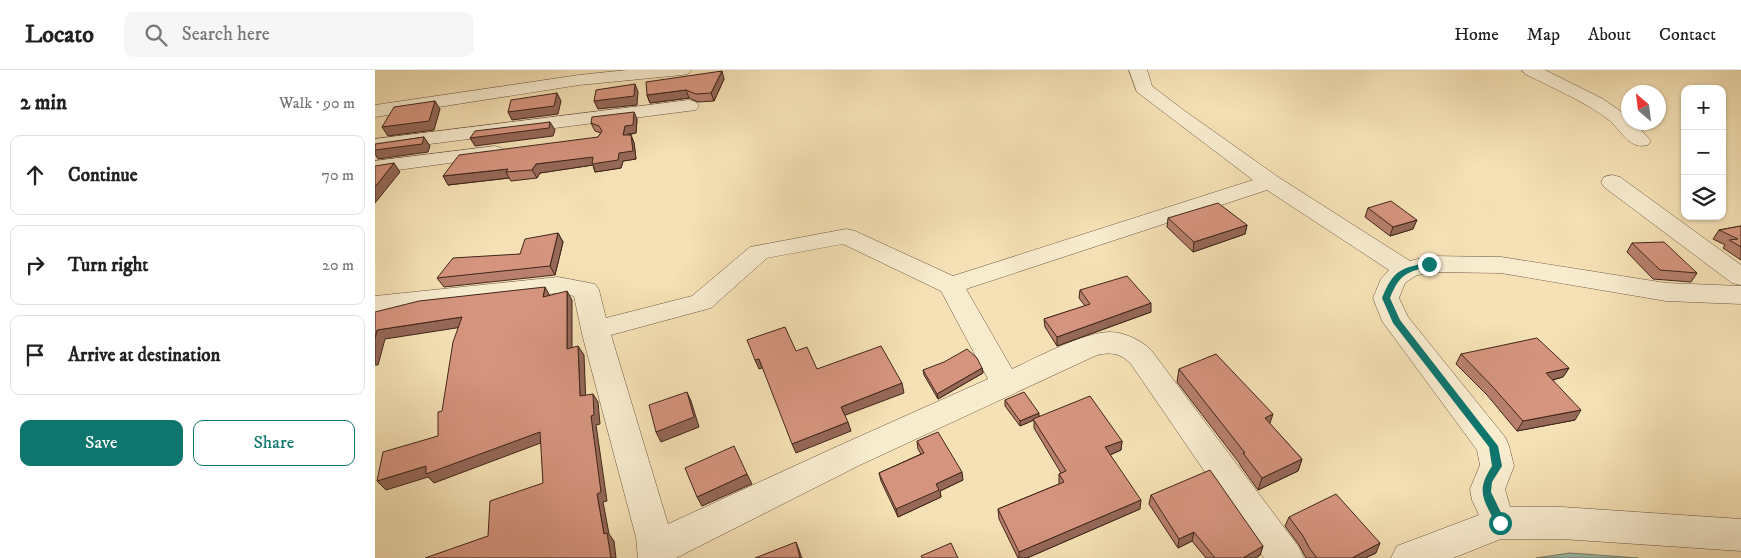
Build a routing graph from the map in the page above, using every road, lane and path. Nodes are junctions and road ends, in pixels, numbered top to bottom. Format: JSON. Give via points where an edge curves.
{"nodes":[{"id":1,"x":682,"y":70,"type":"edge"},
{"id":2,"x":1138,"y":70,"type":"edge"},
{"id":3,"x":1531,"y":70,"type":"edge"},
{"id":4,"x":689,"y":106,"type":"dead end"},
{"id":5,"x":381,"y":110,"type":"edge"},
{"id":6,"x":375,"y":127,"type":"edge"},
{"id":7,"x":1641,"y":141,"type":"dead end"},
{"id":8,"x":375,"y":145,"type":"edge"},
{"id":9,"x":518,"y":149,"type":"edge"},
{"id":10,"x":375,"y":167,"type":"edge"},
{"id":11,"x":1270,"y":182,"type":"junction"},
{"id":12,"x":1612,"y":182,"type":"dead end"},
{"id":13,"x":1406,"y":270,"type":"junction"},
{"id":14,"x":1741,"y":277,"type":"edge"},
{"id":15,"x":951,"y":285,"type":"junction"},
{"id":16,"x":1741,"y":295,"type":"edge"},
{"id":17,"x":375,"y":305,"type":"edge"},
{"id":18,"x":595,"y":330,"type":"junction"},
{"id":19,"x":1005,"y":383,"type":"junction"},
{"id":20,"x":1500,"y":523,"type":"junction"},
{"id":21,"x":1741,"y":535,"type":"edge"},
{"id":22,"x":657,"y":553,"type":"edge"},
{"id":23,"x":1285,"y":558,"type":"edge"},
{"id":24,"x":1410,"y":558,"type":"edge"}],
"edges":[{"from":1,"to":5,"type":"street","via":[[579,80]]},
{"from":2,"to":11,"type":"street","via":[[1144,88]]},
{"from":3,"to":7,"type":"street","via":[[1596,103],[1617,117]]},
{"from":4,"to":8,"type":"street"},
{"from":5,"to":6,"type":"street"},
{"from":9,"to":10,"type":"street"},
{"from":11,"to":13,"type":"street"},
{"from":11,"to":15,"type":"street"},
{"from":12,"to":14,"type":"street"},
{"from":13,"to":16,"type":"street","via":[[1429,264],[1501,264],[1666,292]]},
{"from":13,"to":20,"type":"street","via":[[1394,279],[1386,298],[1396,321],[1493,446],[1497,466],[1487,481],[1486,492]]},
{"from":15,"to":18,"type":"street","via":[[845,236],[759,252],[701,302]]},
{"from":15,"to":19,"type":"street"},
{"from":17,"to":18,"type":"street","via":[[558,285],[586,290]]},
{"from":18,"to":22,"type":"street"},
{"from":19,"to":22,"type":"street"},
{"from":19,"to":23,"type":"street","via":[[1100,343],[1123,345],[1134,350]]},
{"from":20,"to":21,"type":"street","via":[[1562,523]]},
{"from":20,"to":24,"type":"street"}]}
